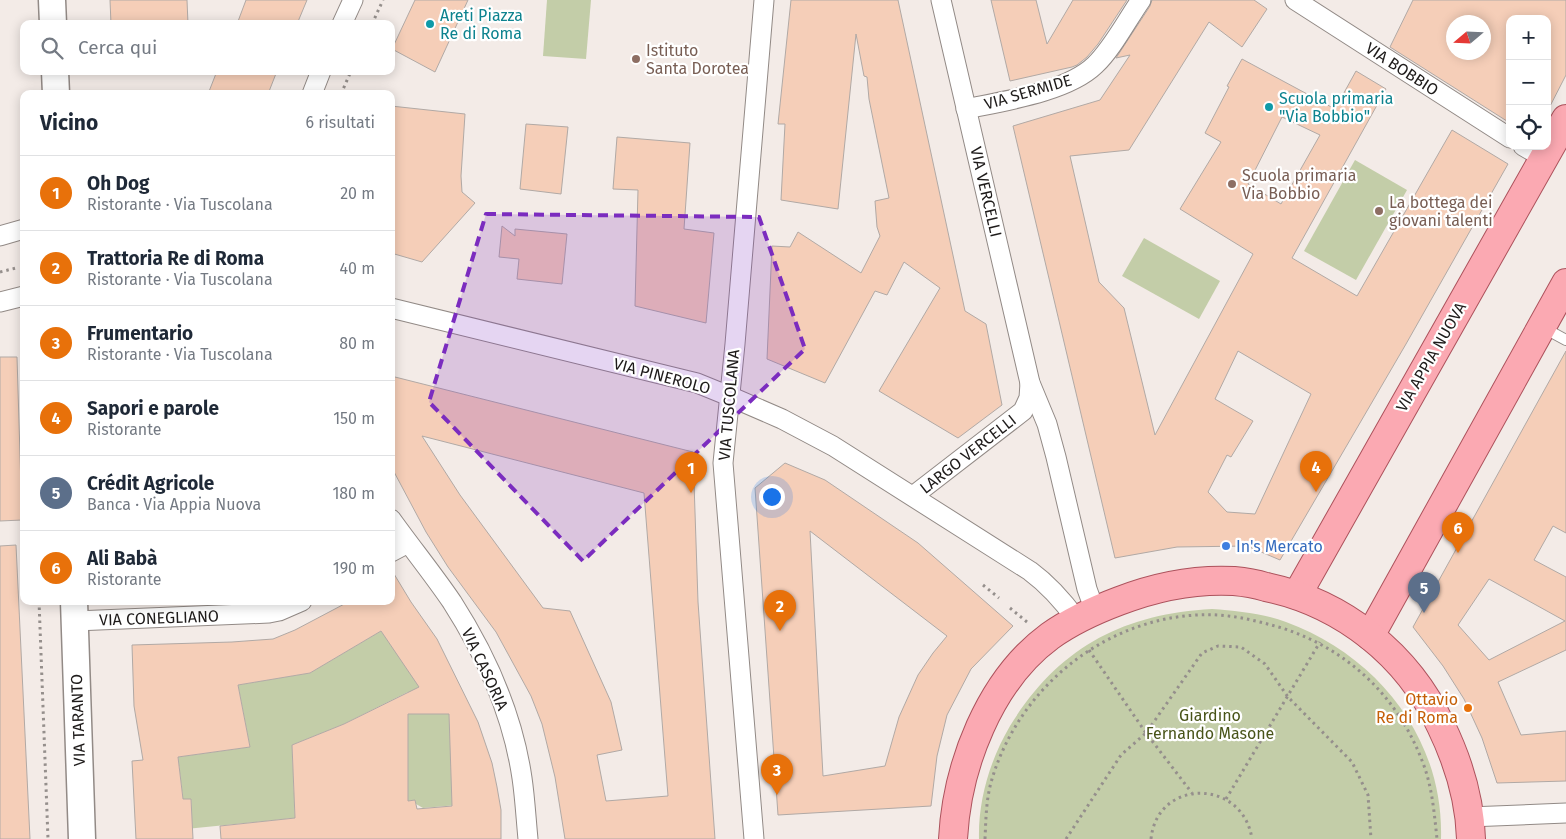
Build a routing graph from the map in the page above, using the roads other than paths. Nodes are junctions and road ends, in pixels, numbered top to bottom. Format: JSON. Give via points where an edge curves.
{"nodes":[{"id":1,"x":52,"y":0,"type":"edge"},
{"id":2,"x":353,"y":0,"type":"edge"},
{"id":3,"x":764,"y":0,"type":"edge"},
{"id":4,"x":942,"y":0,"type":"edge"},
{"id":5,"x":1141,"y":0,"type":"edge"},
{"id":6,"x":1295,"y":0,"type":"edge"},
{"id":7,"x":53,"y":20,"type":"edge"},
{"id":8,"x":344,"y":20,"type":"edge"},
{"id":9,"x":55,"y":75,"type":"edge"},
{"id":10,"x":319,"y":75,"type":"edge"},
{"id":11,"x":56,"y":90,"type":"edge"},
{"id":12,"x":314,"y":90,"type":"edge"},
{"id":13,"x":966,"y":109,"type":"junction"},
{"id":14,"x":1566,"y":119,"type":"edge"},
{"id":15,"x":1506,"y":135,"type":"edge"},
{"id":16,"x":1533,"y":152,"type":"edge"},
{"id":17,"x":20,"y":230,"type":"edge"},
{"id":18,"x":0,"y":236,"type":"edge"},
{"id":19,"x":1566,"y":283,"type":"edge"},
{"id":20,"x":20,"y":297,"type":"edge"},
{"id":21,"x":0,"y":302,"type":"edge"},
{"id":22,"x":395,"y":309,"type":"edge"},
{"id":23,"x":1542,"y":327,"type":"junction"},
{"id":24,"x":1566,"y":340,"type":"edge"},
{"id":25,"x":1030,"y":384,"type":"junction"},
{"id":26,"x":729,"y":396,"type":"junction"},
{"id":27,"x":913,"y":496,"type":"junction"},
{"id":28,"x":395,"y":524,"type":"edge"},
{"id":29,"x":408,"y":542,"type":"junction"},
{"id":30,"x":395,"y":550,"type":"edge"},
{"id":31,"x":1297,"y":595,"type":"junction"},
{"id":32,"x":293,"y":605,"type":"edge"},
{"id":33,"x":74,"y":611,"type":"edge"},
{"id":34,"x":1086,"y":616,"type":"junction"},
{"id":35,"x":1370,"y":636,"type":"junction"},
{"id":36,"x":1566,"y":814,"type":"edge"},
{"id":37,"x":1470,"y":828,"type":"edge"},
{"id":38,"x":82,"y":839,"type":"edge"},
{"id":39,"x":528,"y":839,"type":"edge"},
{"id":40,"x":754,"y":839,"type":"edge"},
{"id":41,"x":953,"y":839,"type":"edge"}],
"edges":[{"from":1,"to":7,"type":"main road"},
{"from":2,"to":8,"type":"street"},
{"from":3,"to":26,"type":"street","name":"VIA TUSCOLANA"},
{"from":4,"to":13,"type":"street","name":"VIA VERCELLI"},
{"from":5,"to":13,"type":"street","name":"VIA SERMIDE","via":[[1102,57],[1082,75],[1058,87]]},
{"from":6,"to":15,"type":"street","name":"VIA BOBBIO"},
{"from":9,"to":11,"type":"main road"},
{"from":10,"to":12,"type":"street"},
{"from":13,"to":25,"type":"street","name":"VIA VERCELLI"},
{"from":14,"to":16,"type":"main road","name":"VIA APPIA NUOVA"},
{"from":16,"to":31,"type":"main road","name":"VIA APPIA NUOVA"},
{"from":17,"to":18,"type":"street"},
{"from":19,"to":23,"type":"main road"},
{"from":20,"to":21,"type":"street"},
{"from":22,"to":26,"type":"street","name":"VIA PINEROLO","via":[[697,383]]},
{"from":23,"to":24,"type":"lane"},
{"from":23,"to":35,"type":"main road"},
{"from":25,"to":27,"type":"street","name":"LARGO VERCELLI","via":[[1023,410]]},
{"from":25,"to":34,"type":"street","via":[[1054,449],[1087,589]]},
{"from":26,"to":27,"type":"street","name":"VIA PINEROLO","via":[[833,446]]},
{"from":26,"to":40,"type":"street","name":"VIA TUSCOLANA","via":[[723,463]]},
{"from":27,"to":34,"type":"street","name":"LARGO VERCELLI","via":[[1039,578]]},
{"from":28,"to":29,"type":"street","name":"VIA CASORIA"},
{"from":29,"to":30,"type":"street"},
{"from":29,"to":39,"type":"street","name":"VIA CASORIA","via":[[452,603],[494,681],[519,760]]},
{"from":31,"to":34,"type":"main road","via":[[1247,582],[1205,581],[1150,591]]},
{"from":31,"to":35,"type":"main road","via":[[1333,610]]},
{"from":32,"to":33,"type":"street","name":"VIA CONEGLIANO","via":[[269,613]]},
{"from":33,"to":38,"type":"main road","name":"VIA TARANTO"},
{"from":34,"to":41,"type":"main road","via":[[1050,636],[1011,676],[995,701],[975,738],[964,769],[956,801]]},
{"from":35,"to":37,"type":"main road","via":[[1418,684],[1437,716],[1460,773]]},
{"from":36,"to":37,"type":"street"}]}
